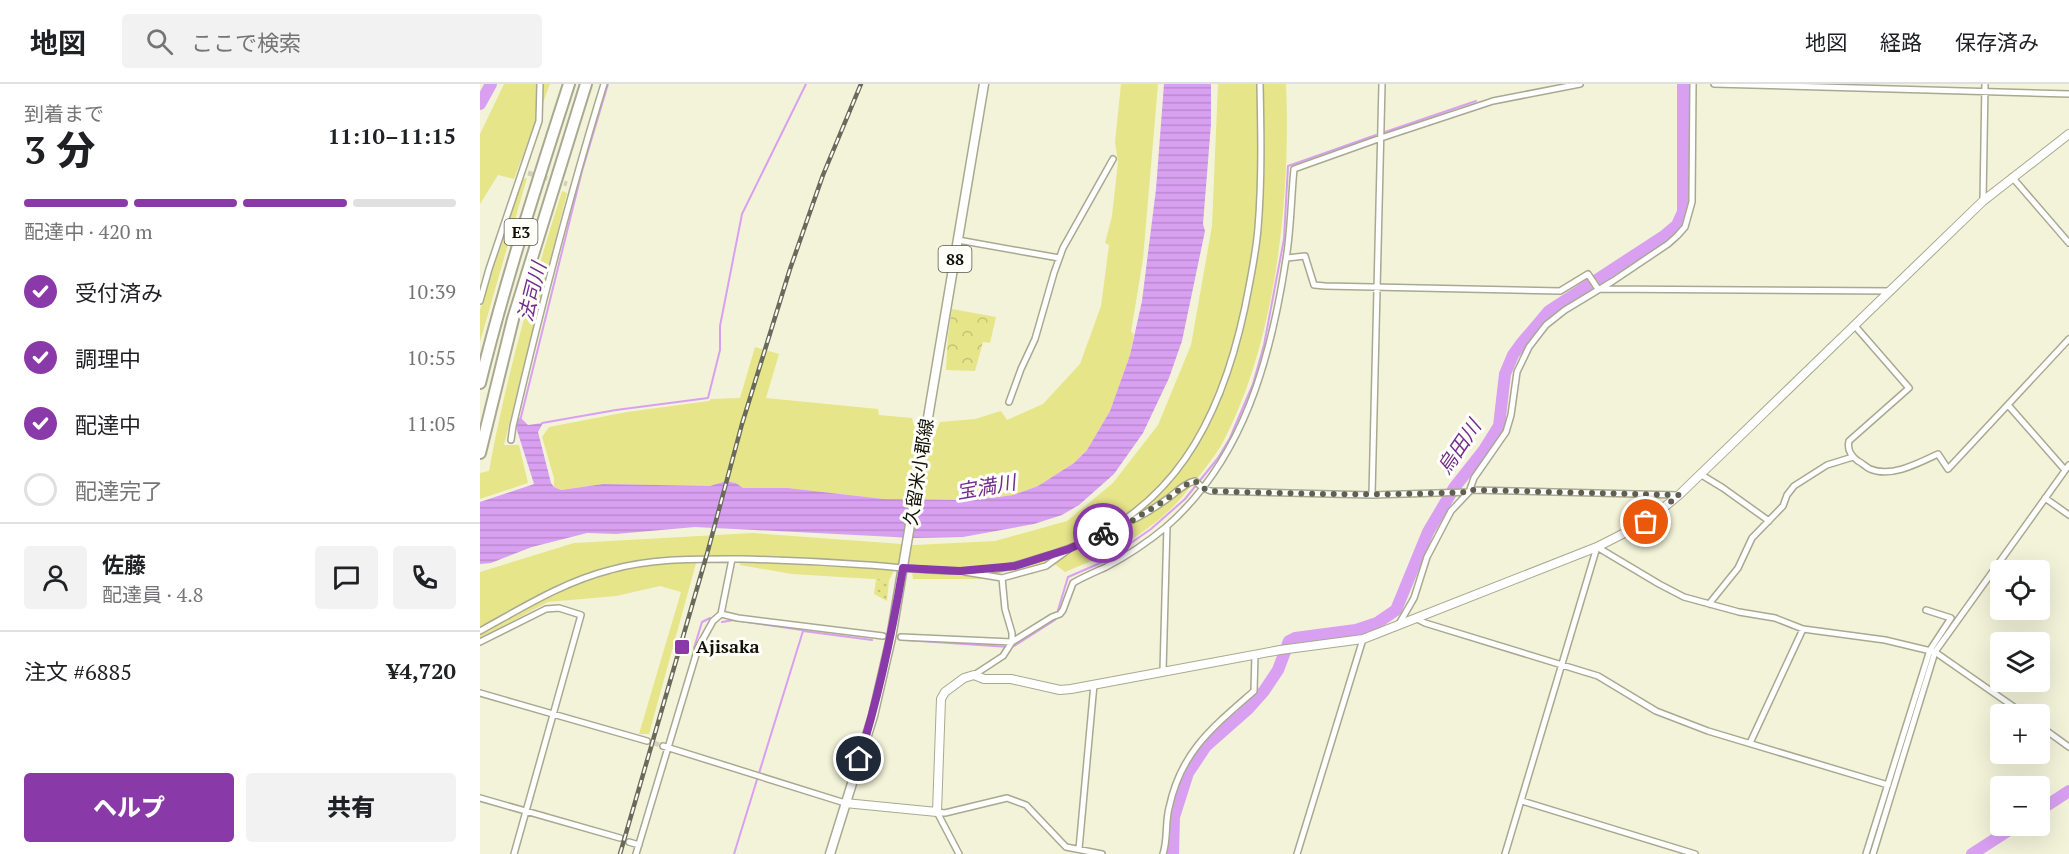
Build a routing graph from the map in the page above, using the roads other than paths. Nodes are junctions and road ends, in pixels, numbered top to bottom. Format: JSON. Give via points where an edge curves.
{"nodes":[{"id":1,"x":540,"y":84,"type":"edge"},
{"id":2,"x":569,"y":84,"type":"edge"},
{"id":3,"x":586,"y":84,"type":"edge"},
{"id":4,"x":604,"y":84,"type":"edge"},
{"id":5,"x":984,"y":84,"type":"edge"},
{"id":6,"x":1260,"y":84,"type":"edge"},
{"id":7,"x":1382,"y":84,"type":"edge"},
{"id":8,"x":1580,"y":84,"type":"edge"},
{"id":9,"x":1693,"y":84,"type":"edge"},
{"id":10,"x":1714,"y":84,"type":"edge"},
{"id":11,"x":1985,"y":84,"type":"edge"},
{"id":12,"x":1984,"y":92,"type":"junction"},
{"id":13,"x":2069,"y":94,"type":"edge"},
{"id":14,"x":2069,"y":134,"type":"edge"},
{"id":15,"x":1381,"y":138,"type":"junction"},
{"id":16,"x":1113,"y":159,"type":"dead end"},
{"id":17,"x":2012,"y":177,"type":"junction"},
{"id":18,"x":1983,"y":201,"type":"junction"},
{"id":19,"x":958,"y":240,"type":"junction"},
{"id":20,"x":2069,"y":243,"type":"edge"},
{"id":21,"x":1059,"y":258,"type":"junction"},
{"id":22,"x":1287,"y":258,"type":"junction"},
{"id":23,"x":1377,"y":287,"type":"junction"},
{"id":24,"x":1598,"y":288,"type":"junction"},
{"id":25,"x":1892,"y":291,"type":"junction"},
{"id":26,"x":480,"y":301,"type":"edge"},
{"id":27,"x":1855,"y":326,"type":"junction"},
{"id":28,"x":2069,"y":339,"type":"edge"},
{"id":29,"x":480,"y":383,"type":"edge"},
{"id":30,"x":1009,"y":402,"type":"dead end"},
{"id":31,"x":2008,"y":405,"type":"junction"},
{"id":32,"x":511,"y":440,"type":"dead end"},
{"id":33,"x":480,"y":453,"type":"edge"},
{"id":34,"x":1853,"y":457,"type":"junction"},
{"id":35,"x":2067,"y":467,"type":"edge"},
{"id":36,"x":1700,"y":474,"type":"junction"},
{"id":37,"x":1203,"y":488,"type":"junction"},
{"id":38,"x":1469,"y":491,"type":"junction"},
{"id":39,"x":1372,"y":495,"type":"junction"},
{"id":40,"x":1679,"y":495,"type":"junction"},
{"id":41,"x":2045,"y":498,"type":"junction"},
{"id":42,"x":2069,"y":515,"type":"edge"},
{"id":43,"x":1769,"y":521,"type":"junction"},
{"id":44,"x":1167,"y":526,"type":"junction"},
{"id":45,"x":1113,"y":528,"type":"junction"},
{"id":46,"x":1597,"y":547,"type":"junction"},
{"id":47,"x":1069,"y":549,"type":"junction"},
{"id":48,"x":732,"y":559,"type":"junction"},
{"id":49,"x":904,"y":566,"type":"junction"},
{"id":50,"x":960,"y":571,"type":"junction"},
{"id":51,"x":1002,"y":578,"type":"junction"},
{"id":52,"x":1709,"y":604,"type":"junction"},
{"id":53,"x":1926,"y":610,"type":"dead end"},
{"id":54,"x":722,"y":614,"type":"junction"},
{"id":55,"x":1415,"y":618,"type":"junction"},
{"id":56,"x":1399,"y":624,"type":"junction"},
{"id":57,"x":1803,"y":629,"type":"junction"},
{"id":58,"x":480,"y":631,"type":"edge"},
{"id":59,"x":883,"y":636,"type":"dead end"},
{"id":60,"x":901,"y":637,"type":"dead end"},
{"id":61,"x":1363,"y":639,"type":"junction"},
{"id":62,"x":480,"y":642,"type":"edge"},
{"id":63,"x":1012,"y":642,"type":"junction"},
{"id":64,"x":1933,"y":651,"type":"junction"},
{"id":65,"x":1255,"y":654,"type":"junction"},
{"id":66,"x":1563,"y":666,"type":"junction"},
{"id":67,"x":1163,"y":671,"type":"junction"},
{"id":68,"x":974,"y":675,"type":"junction"},
{"id":69,"x":1094,"y":684,"type":"junction"},
{"id":70,"x":480,"y":693,"type":"edge"},
{"id":71,"x":2010,"y":704,"type":"edge"},
{"id":72,"x":553,"y":714,"type":"junction"},
{"id":73,"x":2050,"y":733,"type":"edge"},
{"id":74,"x":647,"y":741,"type":"tunnel mouth"},
{"id":75,"x":1750,"y":743,"type":"junction"},
{"id":76,"x":666,"y":747,"type":"junction"},
{"id":77,"x":2069,"y":747,"type":"edge"},
{"id":78,"x":1888,"y":785,"type":"junction"},
{"id":79,"x":480,"y":798,"type":"edge"},
{"id":80,"x":1522,"y":801,"type":"junction"},
{"id":81,"x":845,"y":803,"type":"junction"},
{"id":82,"x":527,"y":811,"type":"junction"},
{"id":83,"x":937,"y":812,"type":"junction"},
{"id":84,"x":620,"y":838,"type":"dead end"},
{"id":85,"x":629,"y":842,"type":"dead end"},
{"id":86,"x":639,"y":844,"type":"junction"},
{"id":87,"x":1079,"y":849,"type":"junction"},
{"id":88,"x":514,"y":854,"type":"edge"},
{"id":89,"x":636,"y":854,"type":"edge"},
{"id":90,"x":830,"y":854,"type":"edge"},
{"id":91,"x":959,"y":854,"type":"edge"},
{"id":92,"x":1102,"y":854,"type":"edge"},
{"id":93,"x":1163,"y":854,"type":"edge"},
{"id":94,"x":1297,"y":854,"type":"edge"},
{"id":95,"x":1505,"y":854,"type":"edge"},
{"id":96,"x":1695,"y":854,"type":"edge"},
{"id":97,"x":1866,"y":854,"type":"edge"},
{"id":98,"x":1873,"y":854,"type":"edge"}],
"edges":[{"from":1,"to":26,"type":"street","via":[[539,121],[525,172]]},
{"from":2,"to":29,"type":"highway","number":"E3","via":[[496,316]]},
{"from":3,"to":33,"type":"highway","number":"E3","via":[[513,319]]},
{"from":4,"to":32,"type":"street","via":[[570,185]]},
{"from":5,"to":19,"type":"main road","name":"久留米小郡線","number":"88"},
{"from":6,"to":45,"type":"street","via":[[1258,231],[1226,378],[1209,420],[1186,458],[1152,497]]},
{"from":7,"to":15,"type":"street"},
{"from":8,"to":15,"type":"street","via":[[1493,101]]},
{"from":9,"to":24,"type":"street","via":[[1692,202],[1685,227],[1668,244]]},
{"from":10,"to":12,"type":"street"},
{"from":11,"to":12,"type":"street"},
{"from":12,"to":13,"type":"street"},
{"from":12,"to":18,"type":"street"},
{"from":14,"to":17,"type":"street"},
{"from":15,"to":22,"type":"street","via":[[1294,169]]},
{"from":15,"to":23,"type":"street"},
{"from":16,"to":21,"type":"street"},
{"from":17,"to":18,"type":"street"},
{"from":17,"to":20,"type":"street"},
{"from":18,"to":25,"type":"street"},
{"from":19,"to":21,"type":"street"},
{"from":19,"to":49,"type":"main road","name":"久留米小郡線","number":"88"},
{"from":21,"to":30,"type":"street","via":[[1035,339]]},
{"from":22,"to":23,"type":"street","via":[[1305,256],[1314,285]]},
{"from":22,"to":37,"type":"street","via":[[1257,386],[1232,445]]},
{"from":23,"to":24,"type":"street","via":[[1560,291],[1588,274]]},
{"from":23,"to":39,"type":"street"},
{"from":24,"to":25,"type":"street"},
{"from":24,"to":38,"type":"street","via":[[1552,320],[1529,347],[1517,372],[1506,432]]},
{"from":25,"to":27,"type":"street"},
{"from":27,"to":34,"type":"street","via":[[1909,388],[1849,441]]},
{"from":27,"to":36,"type":"street"},
{"from":28,"to":31,"type":"street"},
{"from":31,"to":34,"type":"street","via":[[1948,469],[1938,454],[1903,469],[1885,471],[1870,469]]},
{"from":31,"to":35,"type":"street"},
{"from":34,"to":43,"type":"street","via":[[1827,465],[1803,480]]},
{"from":35,"to":41,"type":"street"},
{"from":36,"to":40,"type":"street"},
{"from":36,"to":43,"type":"street"},
{"from":37,"to":39,"type":"street"},
{"from":37,"to":44,"type":"street"},
{"from":37,"to":45,"type":"street","via":[[1195,481],[1190,482],[1130,522]]},
{"from":38,"to":39,"type":"street"},
{"from":38,"to":40,"type":"street"},
{"from":38,"to":56,"type":"street","via":[[1451,511],[1437,537],[1414,598]]},
{"from":40,"to":46,"type":"street","via":[[1646,522]]},
{"from":41,"to":42,"type":"street"},
{"from":41,"to":64,"type":"street"},
{"from":43,"to":52,"type":"street","via":[[1752,538],[1738,568]]},
{"from":44,"to":63,"type":"street","via":[[1131,552],[1073,583],[1060,614]]},
{"from":44,"to":67,"type":"street"},
{"from":45,"to":47,"type":"street"},
{"from":46,"to":52,"type":"street","via":[[1684,597]]},
{"from":46,"to":55,"type":"street"},
{"from":46,"to":66,"type":"street"},
{"from":47,"to":50,"type":"street","via":[[1015,566]]},
{"from":47,"to":51,"type":"street","via":[[1046,566]]},
{"from":48,"to":49,"type":"street"},
{"from":48,"to":54,"type":"street"},
{"from":48,"to":58,"type":"street","via":[[656,561],[598,573],[557,589]]},
{"from":49,"to":50,"type":"street"},
{"from":49,"to":81,"type":"main road","name":"久留米小郡線","number":"88","via":[[873,716]]},
{"from":50,"to":51,"type":"street"},
{"from":51,"to":63,"type":"street"},
{"from":52,"to":57,"type":"street","via":[[1775,618]]},
{"from":53,"to":64,"type":"street","via":[[1951,618]]},
{"from":54,"to":59,"type":"street"},
{"from":54,"to":76,"type":"street","via":[[713,621],[698,648]]},
{"from":55,"to":56,"type":"street"},
{"from":55,"to":66,"type":"street"},
{"from":56,"to":61,"type":"street"},
{"from":57,"to":64,"type":"street"},
{"from":57,"to":75,"type":"street"},
{"from":60,"to":63,"type":"street"},
{"from":61,"to":65,"type":"street"},
{"from":61,"to":94,"type":"street"},
{"from":62,"to":72,"type":"street","via":[[546,609],[559,608],[582,615]]},
{"from":63,"to":68,"type":"street","via":[[1003,656]]},
{"from":64,"to":71,"type":"street"},
{"from":64,"to":78,"type":"street"},
{"from":64,"to":98,"type":"street"},
{"from":65,"to":67,"type":"street"},
{"from":65,"to":93,"type":"street","via":[[1254,691],[1210,730],[1189,755],[1178,778],[1167,816]]},
{"from":66,"to":75,"type":"street","via":[[1598,676],[1674,719]]},
{"from":66,"to":80,"type":"street"},
{"from":67,"to":69,"type":"street"},
{"from":68,"to":69,"type":"street","via":[[1060,690]]},
{"from":68,"to":83,"type":"street","via":[[964,678],[941,699]]},
{"from":69,"to":87,"type":"street"},
{"from":70,"to":72,"type":"street"},
{"from":72,"to":74,"type":"street"},
{"from":72,"to":82,"type":"street"},
{"from":73,"to":77,"type":"street"},
{"from":75,"to":78,"type":"street"},
{"from":76,"to":81,"type":"street"},
{"from":76,"to":86,"type":"street"},
{"from":78,"to":97,"type":"street"},
{"from":79,"to":82,"type":"street"},
{"from":80,"to":95,"type":"street"},
{"from":80,"to":96,"type":"street"},
{"from":81,"to":83,"type":"street"},
{"from":81,"to":90,"type":"main road","name":"久留米小郡線","number":"88"},
{"from":82,"to":84,"type":"street"},
{"from":82,"to":88,"type":"street"},
{"from":83,"to":87,"type":"street","via":[[1007,798],[1026,805],[1066,847]]},
{"from":83,"to":91,"type":"street"},
{"from":85,"to":86,"type":"street"},
{"from":86,"to":89,"type":"street"},
{"from":87,"to":92,"type":"street"}]}
